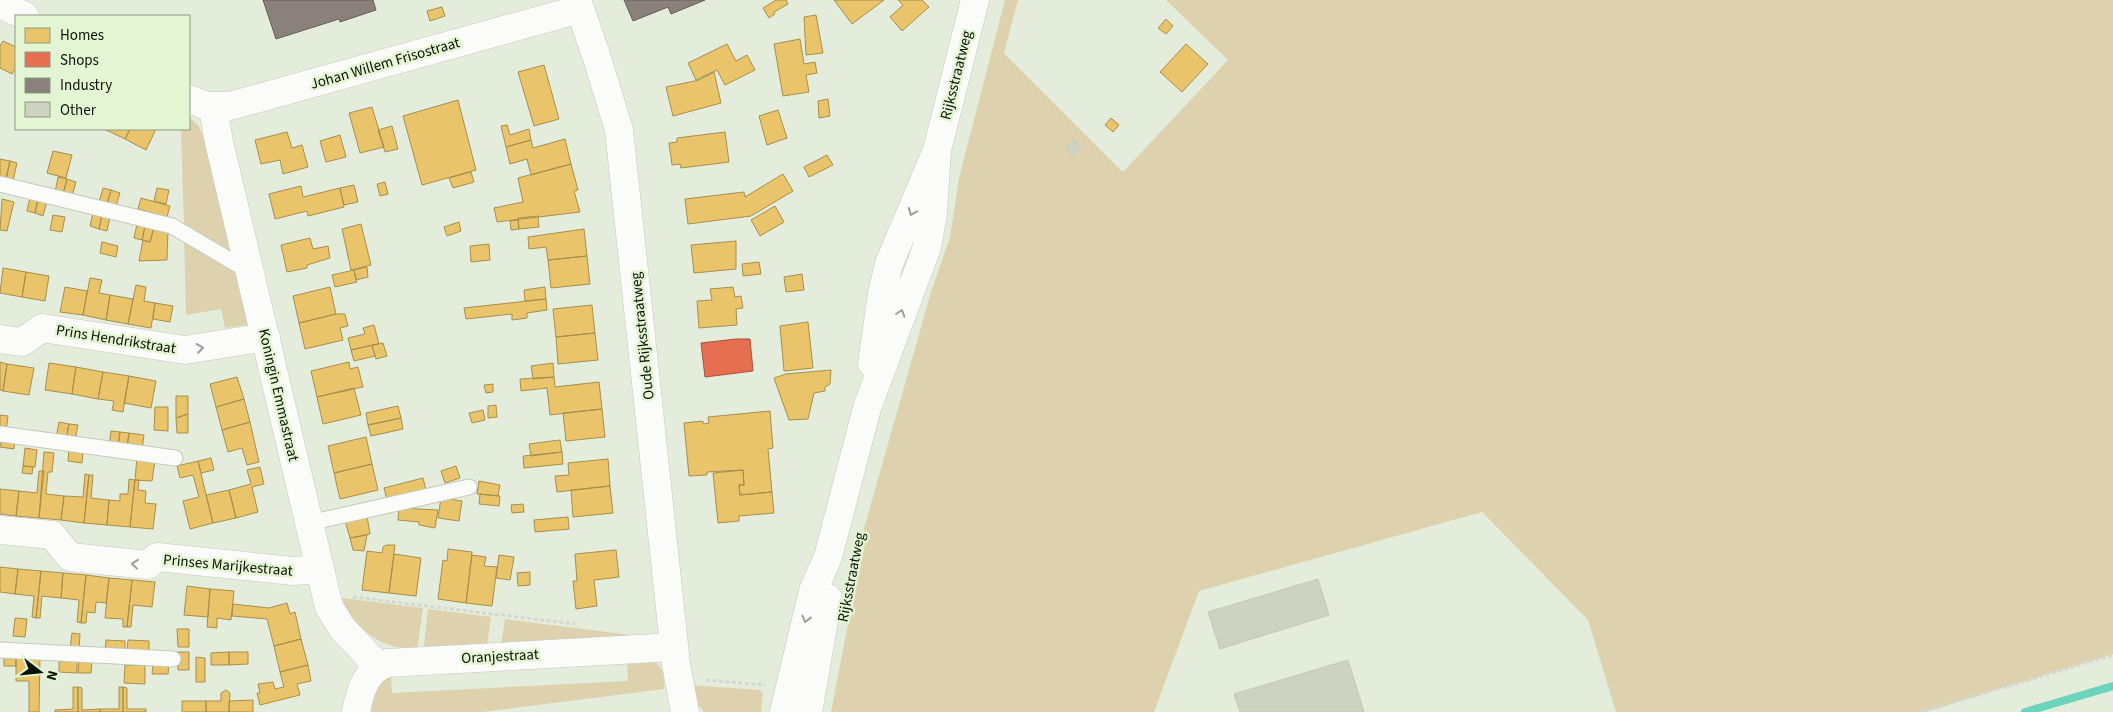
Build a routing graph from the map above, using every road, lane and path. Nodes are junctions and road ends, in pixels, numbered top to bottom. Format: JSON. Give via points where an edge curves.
{"nodes":[{"id":1,"x":974,"y":0,"type":"edge"},
{"id":2,"x":0,"y":4,"type":"edge"},
{"id":3,"x":579,"y":4,"type":"edge"},
{"id":4,"x":23,"y":15,"type":"edge"},
{"id":5,"x":190,"y":100,"type":"edge"},
{"id":6,"x":216,"y":107,"type":"junction"},
{"id":7,"x":0,"y":184,"type":"edge"},
{"id":8,"x":250,"y":272,"type":"junction"},
{"id":9,"x":0,"y":338,"type":"edge"},
{"id":10,"x":266,"y":338,"type":"junction"},
{"id":11,"x":0,"y":434,"type":"edge"},
{"id":12,"x":174,"y":458,"type":"dead end"},
{"id":13,"x":469,"y":487,"type":"dead end"},
{"id":14,"x":309,"y":522,"type":"junction"},
{"id":15,"x":0,"y":530,"type":"edge"},
{"id":16,"x":828,"y":557,"type":"junction"},
{"id":17,"x":323,"y":581,"type":"junction"},
{"id":18,"x":577,"y":624,"type":"dead end"},
{"id":19,"x":674,"y":646,"type":"junction"},
{"id":20,"x":0,"y":650,"type":"edge"},
{"id":21,"x":2113,"y":655,"type":"edge"},
{"id":22,"x":173,"y":659,"type":"dead end"},
{"id":23,"x":378,"y":666,"type":"junction"},
{"id":24,"x":678,"y":678,"type":"junction"},
{"id":25,"x":786,"y":701,"type":"edge"},
{"id":26,"x":356,"y":712,"type":"edge"},
{"id":27,"x":685,"y":712,"type":"edge"},
{"id":28,"x":808,"y":712,"type":"edge"},
{"id":29,"x":1921,"y":712,"type":"edge"}],
"edges":[{"from":1,"to":16,"type":"street","name":"Rijksstraatweg","via":[[936,150],[885,279],[867,408]]},
{"from":2,"to":4,"type":"street"},
{"from":3,"to":6,"type":"street","name":"Johan Willem Frisostraat","via":[[237,104]]},
{"from":3,"to":19,"type":"street","name":"Oude Rijksstraatweg","via":[[619,130]]},
{"from":5,"to":6,"type":"street","name":"Johan Willem Frisostraat"},
{"from":6,"to":8,"type":"street","name":"Koningin Emmastraat","via":[[216,124]]},
{"from":7,"to":8,"type":"lane","via":[[172,226]]},
{"from":8,"to":10,"type":"street","name":"Koningin Emmastraat"},
{"from":9,"to":10,"type":"street","name":"Prins Hendrikstraat","one_way":true,"via":[[22,342],[42,328],[185,350]]},
{"from":10,"to":14,"type":"street","name":"Koningin Emmastraat"},
{"from":11,"to":12,"type":"lane"},
{"from":13,"to":14,"type":"lane"},
{"from":14,"to":17,"type":"street","name":"Koningin Emmastraat"},
{"from":17,"to":15,"type":"street","name":"Prinses Marijkestraat","one_way":true,"via":[[293,571],[157,557],[148,565],[70,557],[52,535]]},
{"from":16,"to":25,"type":"street","name":"Rijksstraatweg","one_way":true,"via":[[813,591]]},
{"from":16,"to":28,"type":"street","name":"Rijksstraatweg","via":[[828,595]]},
{"from":17,"to":18,"type":"path"},
{"from":17,"to":23,"type":"street","name":"Koningin Emmastraat","via":[[329,607],[342,628]]},
{"from":19,"to":23,"type":"street","name":"Oranjestraat"},
{"from":19,"to":24,"type":"street","name":"Oude Rijksstraatweg"},
{"from":20,"to":22,"type":"lane"},
{"from":21,"to":29,"type":"path"},
{"from":23,"to":26,"type":"street","via":[[366,680]]},
{"from":24,"to":25,"type":"path","via":[[770,686]]},
{"from":24,"to":27,"type":"street","name":"Oude Rijksstraatweg"}]}
